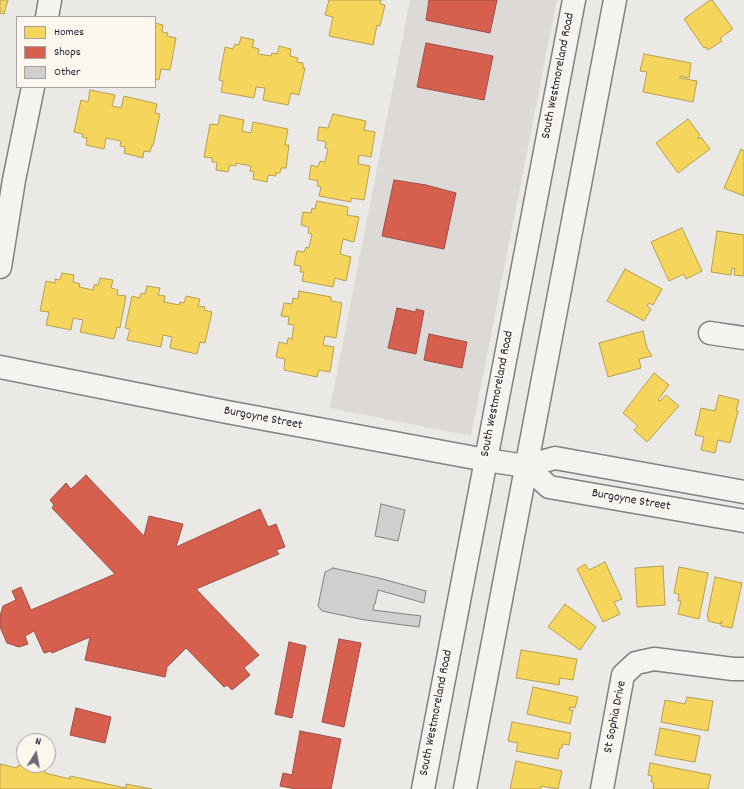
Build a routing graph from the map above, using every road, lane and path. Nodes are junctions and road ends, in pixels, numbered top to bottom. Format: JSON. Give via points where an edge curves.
{"nodes":[{"id":1,"x":50,"y":0,"type":"edge"},
{"id":2,"x":574,"y":0,"type":"edge"},
{"id":3,"x":615,"y":0,"type":"edge"},
{"id":4,"x":47,"y":16,"type":"edge"},
{"id":5,"x":33,"y":88,"type":"edge"},
{"id":6,"x":7,"y":179,"type":"edge"},
{"id":7,"x":0,"y":268,"type":"edge"},
{"id":8,"x":710,"y":333,"type":"dead end"},
{"id":9,"x":744,"y":338,"type":"edge"},
{"id":10,"x":0,"y":367,"type":"edge"},
{"id":11,"x":486,"y":460,"type":"junction"},
{"id":12,"x":526,"y":466,"type":"junction"},
{"id":13,"x":744,"y":492,"type":"edge"},
{"id":14,"x":744,"y":521,"type":"edge"},
{"id":15,"x":744,"y":669,"type":"edge"},
{"id":16,"x":423,"y":789,"type":"edge"},
{"id":17,"x":465,"y":789,"type":"edge"},
{"id":18,"x":602,"y":789,"type":"edge"}],
"edges":[{"from":1,"to":4,"type":"main road"},
{"from":2,"to":11,"type":"main road","name":"South Westmoreland Road"},
{"from":3,"to":12,"type":"main road"},
{"from":5,"to":6,"type":"main road"},
{"from":6,"to":7,"type":"main road"},
{"from":8,"to":9,"type":"main road"},
{"from":10,"to":11,"type":"main road","name":"Burgoyne Street","via":[[234,414]]},
{"from":11,"to":12,"type":"main road","name":"Burgoyne Street"},
{"from":11,"to":16,"type":"main road","name":"South Westmoreland Road"},
{"from":12,"to":13,"type":"main road","name":"Burgoyne Street","via":[[555,458]]},
{"from":12,"to":14,"type":"main road","name":"Burgoyne Street","via":[[549,487]]},
{"from":12,"to":17,"type":"main road"},
{"from":15,"to":18,"type":"main road","name":"St Sophia Drive","via":[[654,659],[636,663],[624,675]]}]}
